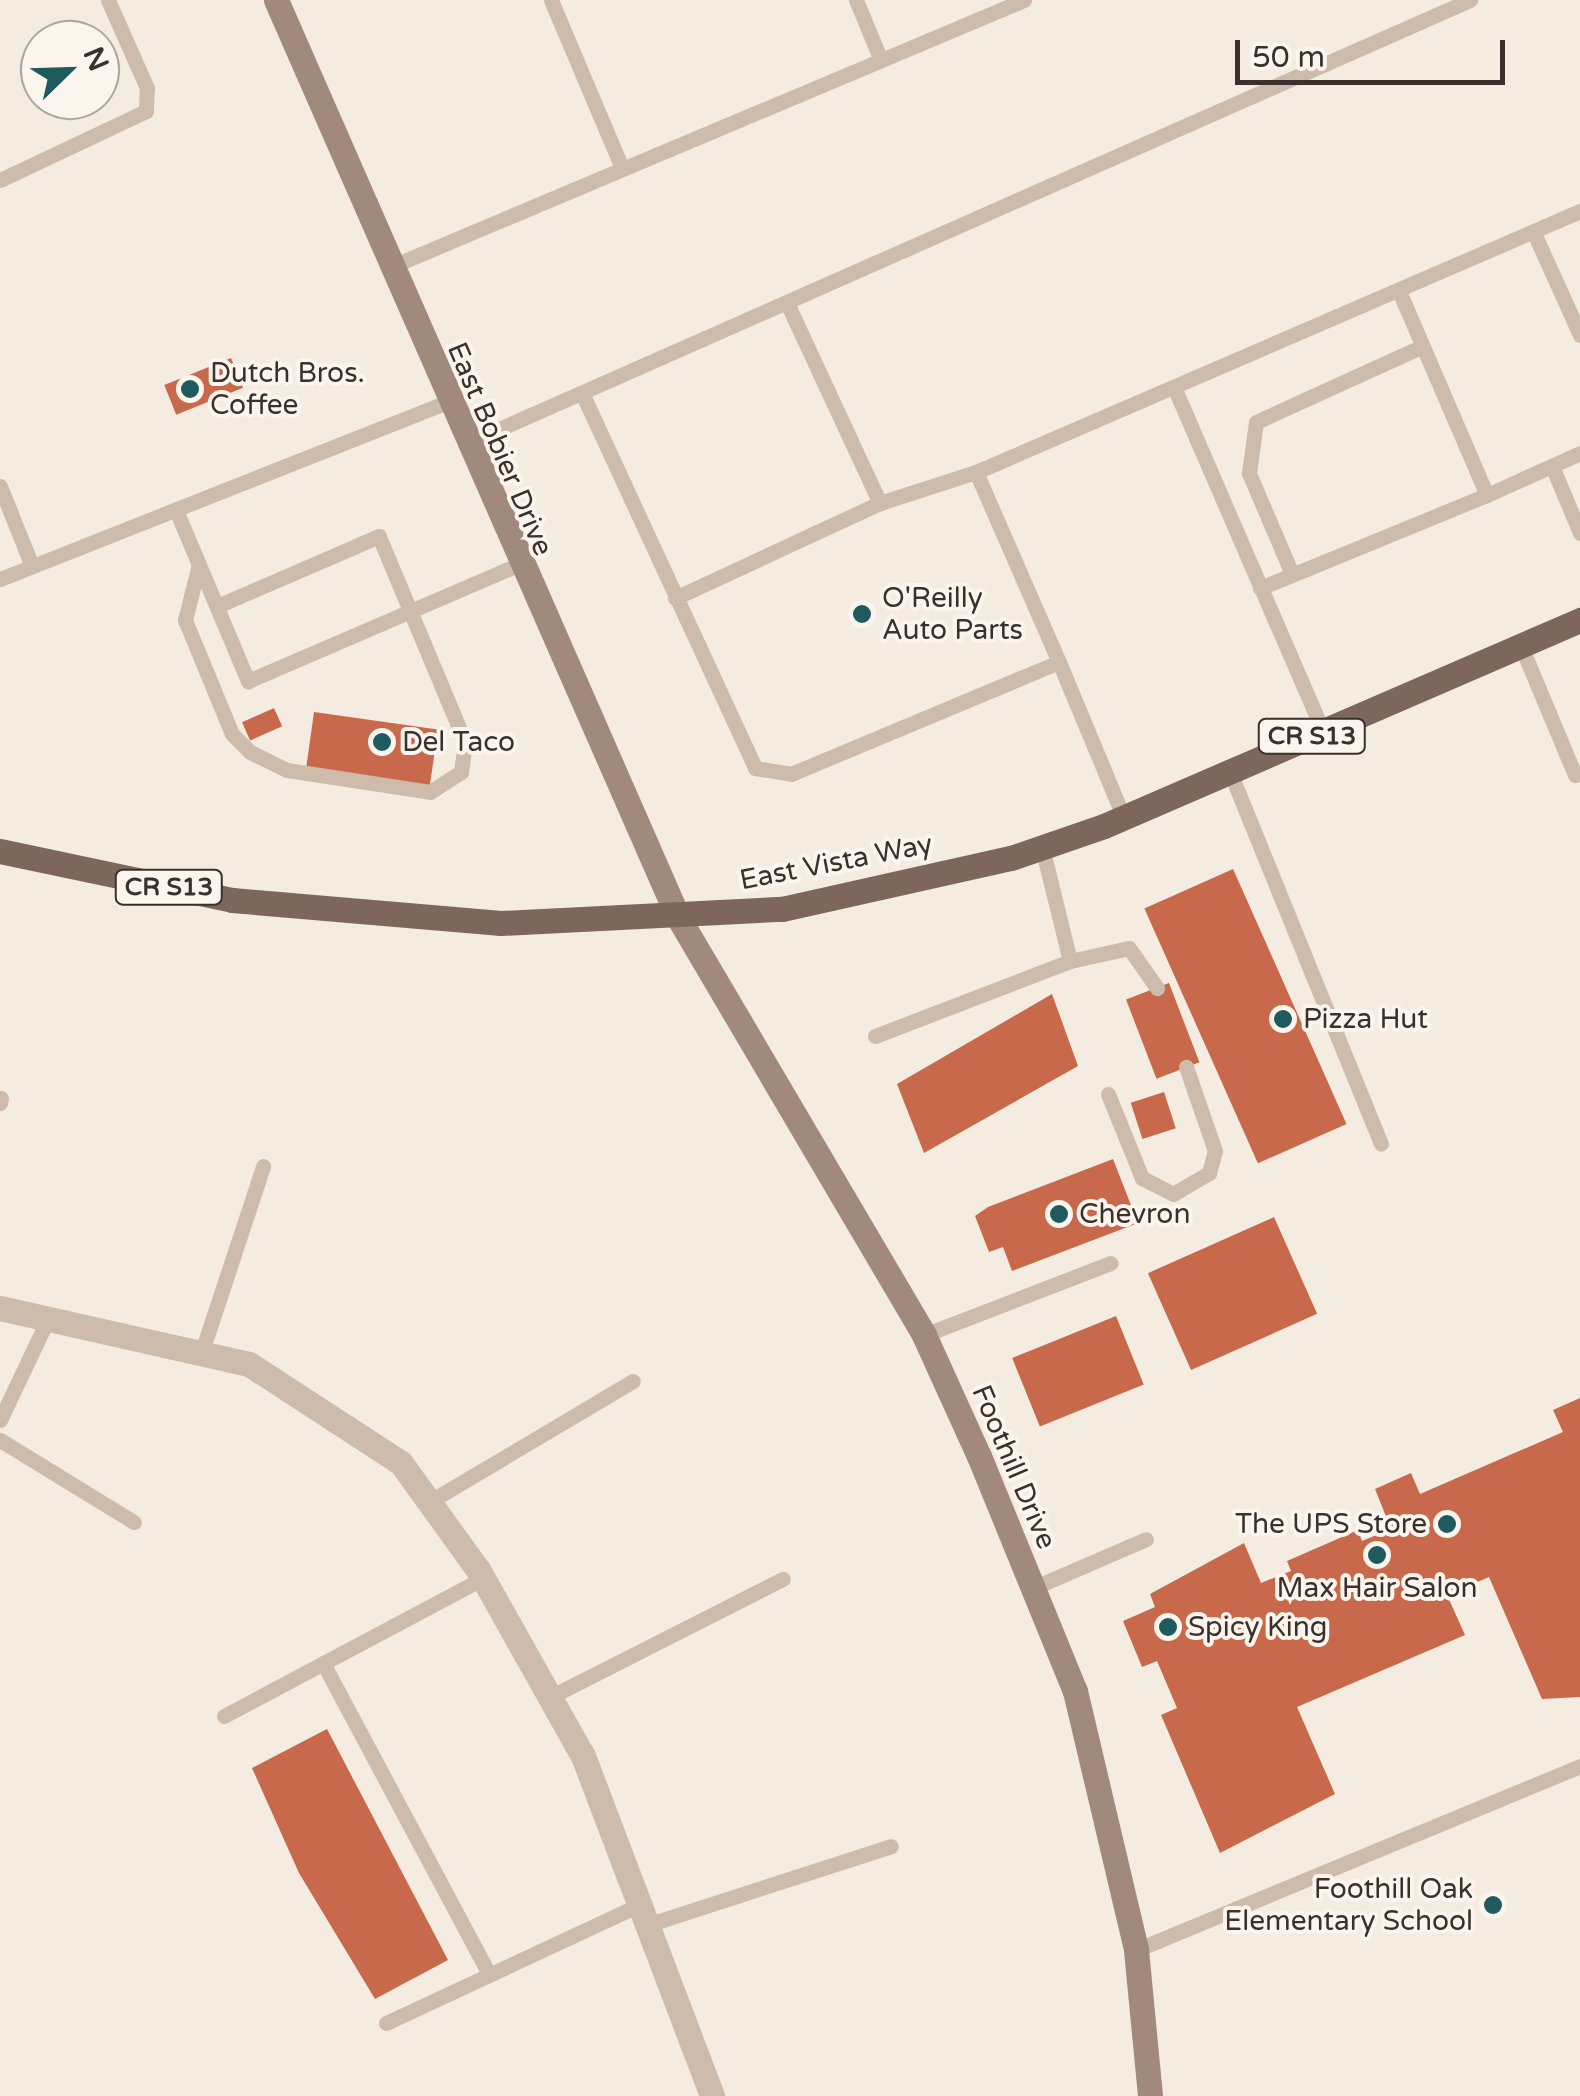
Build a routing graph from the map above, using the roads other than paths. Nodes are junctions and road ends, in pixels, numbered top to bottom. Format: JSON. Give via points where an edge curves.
{"nodes":[{"id":1,"x":108,"y":0,"type":"edge"},
{"id":2,"x":276,"y":0,"type":"edge"},
{"id":3,"x":551,"y":0,"type":"edge"},
{"id":4,"x":856,"y":0,"type":"edge"},
{"id":5,"x":1024,"y":0,"type":"edge"},
{"id":6,"x":1470,"y":0,"type":"edge"},
{"id":7,"x":880,"y":58,"type":"junction"},
{"id":8,"x":622,"y":168,"type":"junction"},
{"id":9,"x":0,"y":180,"type":"edge"},
{"id":10,"x":1580,"y":211,"type":"edge"},
{"id":11,"x":1534,"y":233,"type":"junction"},
{"id":12,"x":390,"y":268,"type":"junction"},
{"id":13,"x":1399,"y":291,"type":"junction"},
{"id":14,"x":787,"y":303,"type":"junction"},
{"id":15,"x":1578,"y":327,"type":"edge"},
{"id":16,"x":1423,"y":346,"type":"junction"},
{"id":17,"x":1174,"y":387,"type":"junction"},
{"id":18,"x":582,"y":394,"type":"junction"},
{"id":19,"x":447,"y":402,"type":"junction"},
{"id":20,"x":465,"y":444,"type":"junction"},
{"id":21,"x":1580,"y":454,"type":"edge"},
{"id":22,"x":1552,"y":466,"type":"junction"},
{"id":23,"x":976,"y":472,"type":"junction"},
{"id":24,"x":1487,"y":494,"type":"junction"},
{"id":25,"x":2,"y":498,"type":"edge"},
{"id":26,"x":880,"y":504,"type":"junction"},
{"id":27,"x":176,"y":510,"type":"junction"},
{"id":28,"x":1580,"y":533,"type":"edge"},
{"id":29,"x":199,"y":564,"type":"junction"},
{"id":30,"x":518,"y":565,"type":"junction"},
{"id":31,"x":32,"y":566,"type":"junction"},
{"id":32,"x":1292,"y":574,"type":"junction"},
{"id":33,"x":0,"y":579,"type":"edge"},
{"id":34,"x":1260,"y":588,"type":"junction"},
{"id":35,"x":675,"y":598,"type":"junction"},
{"id":36,"x":216,"y":606,"type":"junction"},
{"id":37,"x":411,"y":612,"type":"junction"},
{"id":38,"x":1580,"y":620,"type":"edge"},
{"id":39,"x":1522,"y":646,"type":"junction"},
{"id":40,"x":1059,"y":662,"type":"junction"},
{"id":41,"x":1322,"y":732,"type":"junction"},
{"id":42,"x":1230,"y":772,"type":"junction"},
{"id":43,"x":1575,"y":775,"type":"dead end"},
{"id":44,"x":1124,"y":818,"type":"junction"},
{"id":45,"x":1042,"y":848,"type":"junction"},
{"id":46,"x":0,"y":852,"type":"edge"},
{"id":47,"x":678,"y":917,"type":"junction"},
{"id":48,"x":1070,"y":961,"type":"junction"},
{"id":49,"x":1157,"y":988,"type":"dead end"},
{"id":50,"x":875,"y":1036,"type":"dead end"},
{"id":51,"x":1186,"y":1067,"type":"dead end"},
{"id":52,"x":1108,"y":1094,"type":"dead end"},
{"id":53,"x":1381,"y":1144,"type":"dead end"},
{"id":54,"x":263,"y":1166,"type":"dead end"},
{"id":55,"x":1111,"y":1263,"type":"dead end"},
{"id":56,"x":0,"y":1308,"type":"edge"},
{"id":57,"x":48,"y":1319,"type":"junction"},
{"id":58,"x":924,"y":1335,"type":"junction"},
{"id":59,"x":201,"y":1354,"type":"junction"},
{"id":60,"x":634,"y":1381,"type":"dead end"},
{"id":61,"x":0,"y":1420,"type":"edge"},
{"id":62,"x":0,"y":1440,"type":"edge"},
{"id":63,"x":429,"y":1502,"type":"junction"},
{"id":64,"x":134,"y":1522,"type":"dead end"},
{"id":65,"x":1146,"y":1539,"type":"dead end"},
{"id":66,"x":484,"y":1578,"type":"junction"},
{"id":67,"x":782,"y":1579,"type":"dead end"},
{"id":68,"x":1033,"y":1588,"type":"junction"},
{"id":69,"x":323,"y":1663,"type":"junction"},
{"id":70,"x":550,"y":1697,"type":"junction"},
{"id":71,"x":224,"y":1716,"type":"dead end"},
{"id":72,"x":1580,"y":1766,"type":"edge"},
{"id":73,"x":891,"y":1846,"type":"dead end"},
{"id":74,"x":646,"y":1914,"type":"junction"},
{"id":75,"x":1136,"y":1950,"type":"junction"},
{"id":76,"x":486,"y":1970,"type":"junction"},
{"id":77,"x":386,"y":2022,"type":"dead end"},
{"id":78,"x":712,"y":2096,"type":"edge"},
{"id":79,"x":1150,"y":2096,"type":"edge"}],
"edges":[{"from":1,"to":9,"type":"lane","via":[[147,88],[146,111]]},
{"from":2,"to":12,"type":"street","name":"East Bobier Drive"},
{"from":3,"to":8,"type":"lane"},
{"from":4,"to":7,"type":"lane"},
{"from":5,"to":7,"type":"lane"},
{"from":6,"to":14,"type":"lane"},
{"from":7,"to":8,"type":"lane"},
{"from":8,"to":12,"type":"lane"},
{"from":10,"to":11,"type":"lane"},
{"from":11,"to":13,"type":"lane"},
{"from":11,"to":15,"type":"lane"},
{"from":12,"to":19,"type":"street","name":"East Bobier Drive"},
{"from":13,"to":16,"type":"lane"},
{"from":13,"to":17,"type":"lane"},
{"from":14,"to":18,"type":"lane"},
{"from":14,"to":26,"type":"lane"},
{"from":16,"to":24,"type":"lane"},
{"from":16,"to":32,"type":"lane","via":[[1256,422],[1248,473]]},
{"from":17,"to":23,"type":"lane"},
{"from":17,"to":34,"type":"lane"},
{"from":18,"to":20,"type":"lane"},
{"from":18,"to":35,"type":"lane"},
{"from":19,"to":20,"type":"street","name":"East Bobier Drive"},
{"from":19,"to":27,"type":"lane"},
{"from":20,"to":30,"type":"street","name":"East Bobier Drive"},
{"from":21,"to":22,"type":"lane"},
{"from":22,"to":24,"type":"lane"},
{"from":22,"to":28,"type":"lane"},
{"from":23,"to":26,"type":"lane"},
{"from":23,"to":40,"type":"lane"},
{"from":24,"to":32,"type":"lane"},
{"from":25,"to":31,"type":"lane"},
{"from":26,"to":35,"type":"lane"},
{"from":27,"to":29,"type":"lane"},
{"from":27,"to":31,"type":"lane"},
{"from":29,"to":36,"type":"lane"},
{"from":29,"to":37,"type":"lane","via":[[185,620],[226,718],[250,752],[288,770],[430,792],[461,772],[465,742]]},
{"from":30,"to":37,"type":"lane"},
{"from":30,"to":47,"type":"street","name":"East Bobier Drive"},
{"from":31,"to":33,"type":"lane"},
{"from":32,"to":34,"type":"lane"},
{"from":34,"to":41,"type":"lane"},
{"from":35,"to":40,"type":"lane","via":[[744,754],[771,774]]},
{"from":36,"to":37,"type":"lane","via":[[248,681]]},
{"from":36,"to":37,"type":"lane","via":[[378,536]]},
{"from":38,"to":39,"type":"main road","name":"East Vista Way","number":"CR S13"},
{"from":39,"to":41,"type":"main road","name":"East Vista Way","number":"CR S13"},
{"from":39,"to":43,"type":"lane"},
{"from":40,"to":44,"type":"lane"},
{"from":41,"to":42,"type":"main road","name":"East Vista Way","number":"CR S13"},
{"from":42,"to":44,"type":"main road","name":"East Vista Way","number":"CR S13"},
{"from":42,"to":53,"type":"lane"},
{"from":44,"to":45,"type":"main road","name":"East Vista Way","number":"CR S13"},
{"from":45,"to":47,"type":"main road","name":"East Vista Way","number":"CR S13","via":[[782,909]]},
{"from":45,"to":48,"type":"lane"},
{"from":46,"to":47,"type":"main road","name":"East Vista Way","number":"CR S13","via":[[232,900],[501,923]]},
{"from":47,"to":58,"type":"street","name":"Foothill Drive"},
{"from":48,"to":49,"type":"lane","via":[[1130,948]]},
{"from":48,"to":50,"type":"lane"},
{"from":51,"to":52,"type":"lane","via":[[1215,1151],[1209,1173],[1172,1194],[1142,1178]]},
{"from":54,"to":59,"type":"lane"},
{"from":55,"to":58,"type":"lane"},
{"from":56,"to":57,"type":"street"},
{"from":57,"to":59,"type":"street"},
{"from":57,"to":61,"type":"lane"},
{"from":58,"to":68,"type":"street","name":"Foothill Drive"},
{"from":59,"to":63,"type":"street","via":[[249,1364],[400,1462]]},
{"from":60,"to":63,"type":"lane"},
{"from":62,"to":64,"type":"lane"},
{"from":63,"to":66,"type":"street"},
{"from":65,"to":68,"type":"lane"},
{"from":66,"to":69,"type":"lane"},
{"from":66,"to":70,"type":"street"},
{"from":67,"to":70,"type":"lane"},
{"from":68,"to":75,"type":"street","name":"Foothill Drive","via":[[1075,1692]]},
{"from":69,"to":71,"type":"lane"},
{"from":69,"to":76,"type":"lane"},
{"from":70,"to":74,"type":"street"},
{"from":72,"to":75,"type":"lane"},
{"from":73,"to":74,"type":"lane"},
{"from":74,"to":76,"type":"lane"},
{"from":74,"to":78,"type":"street"},
{"from":75,"to":79,"type":"street","name":"Foothill Drive"},
{"from":76,"to":77,"type":"lane"}]}
